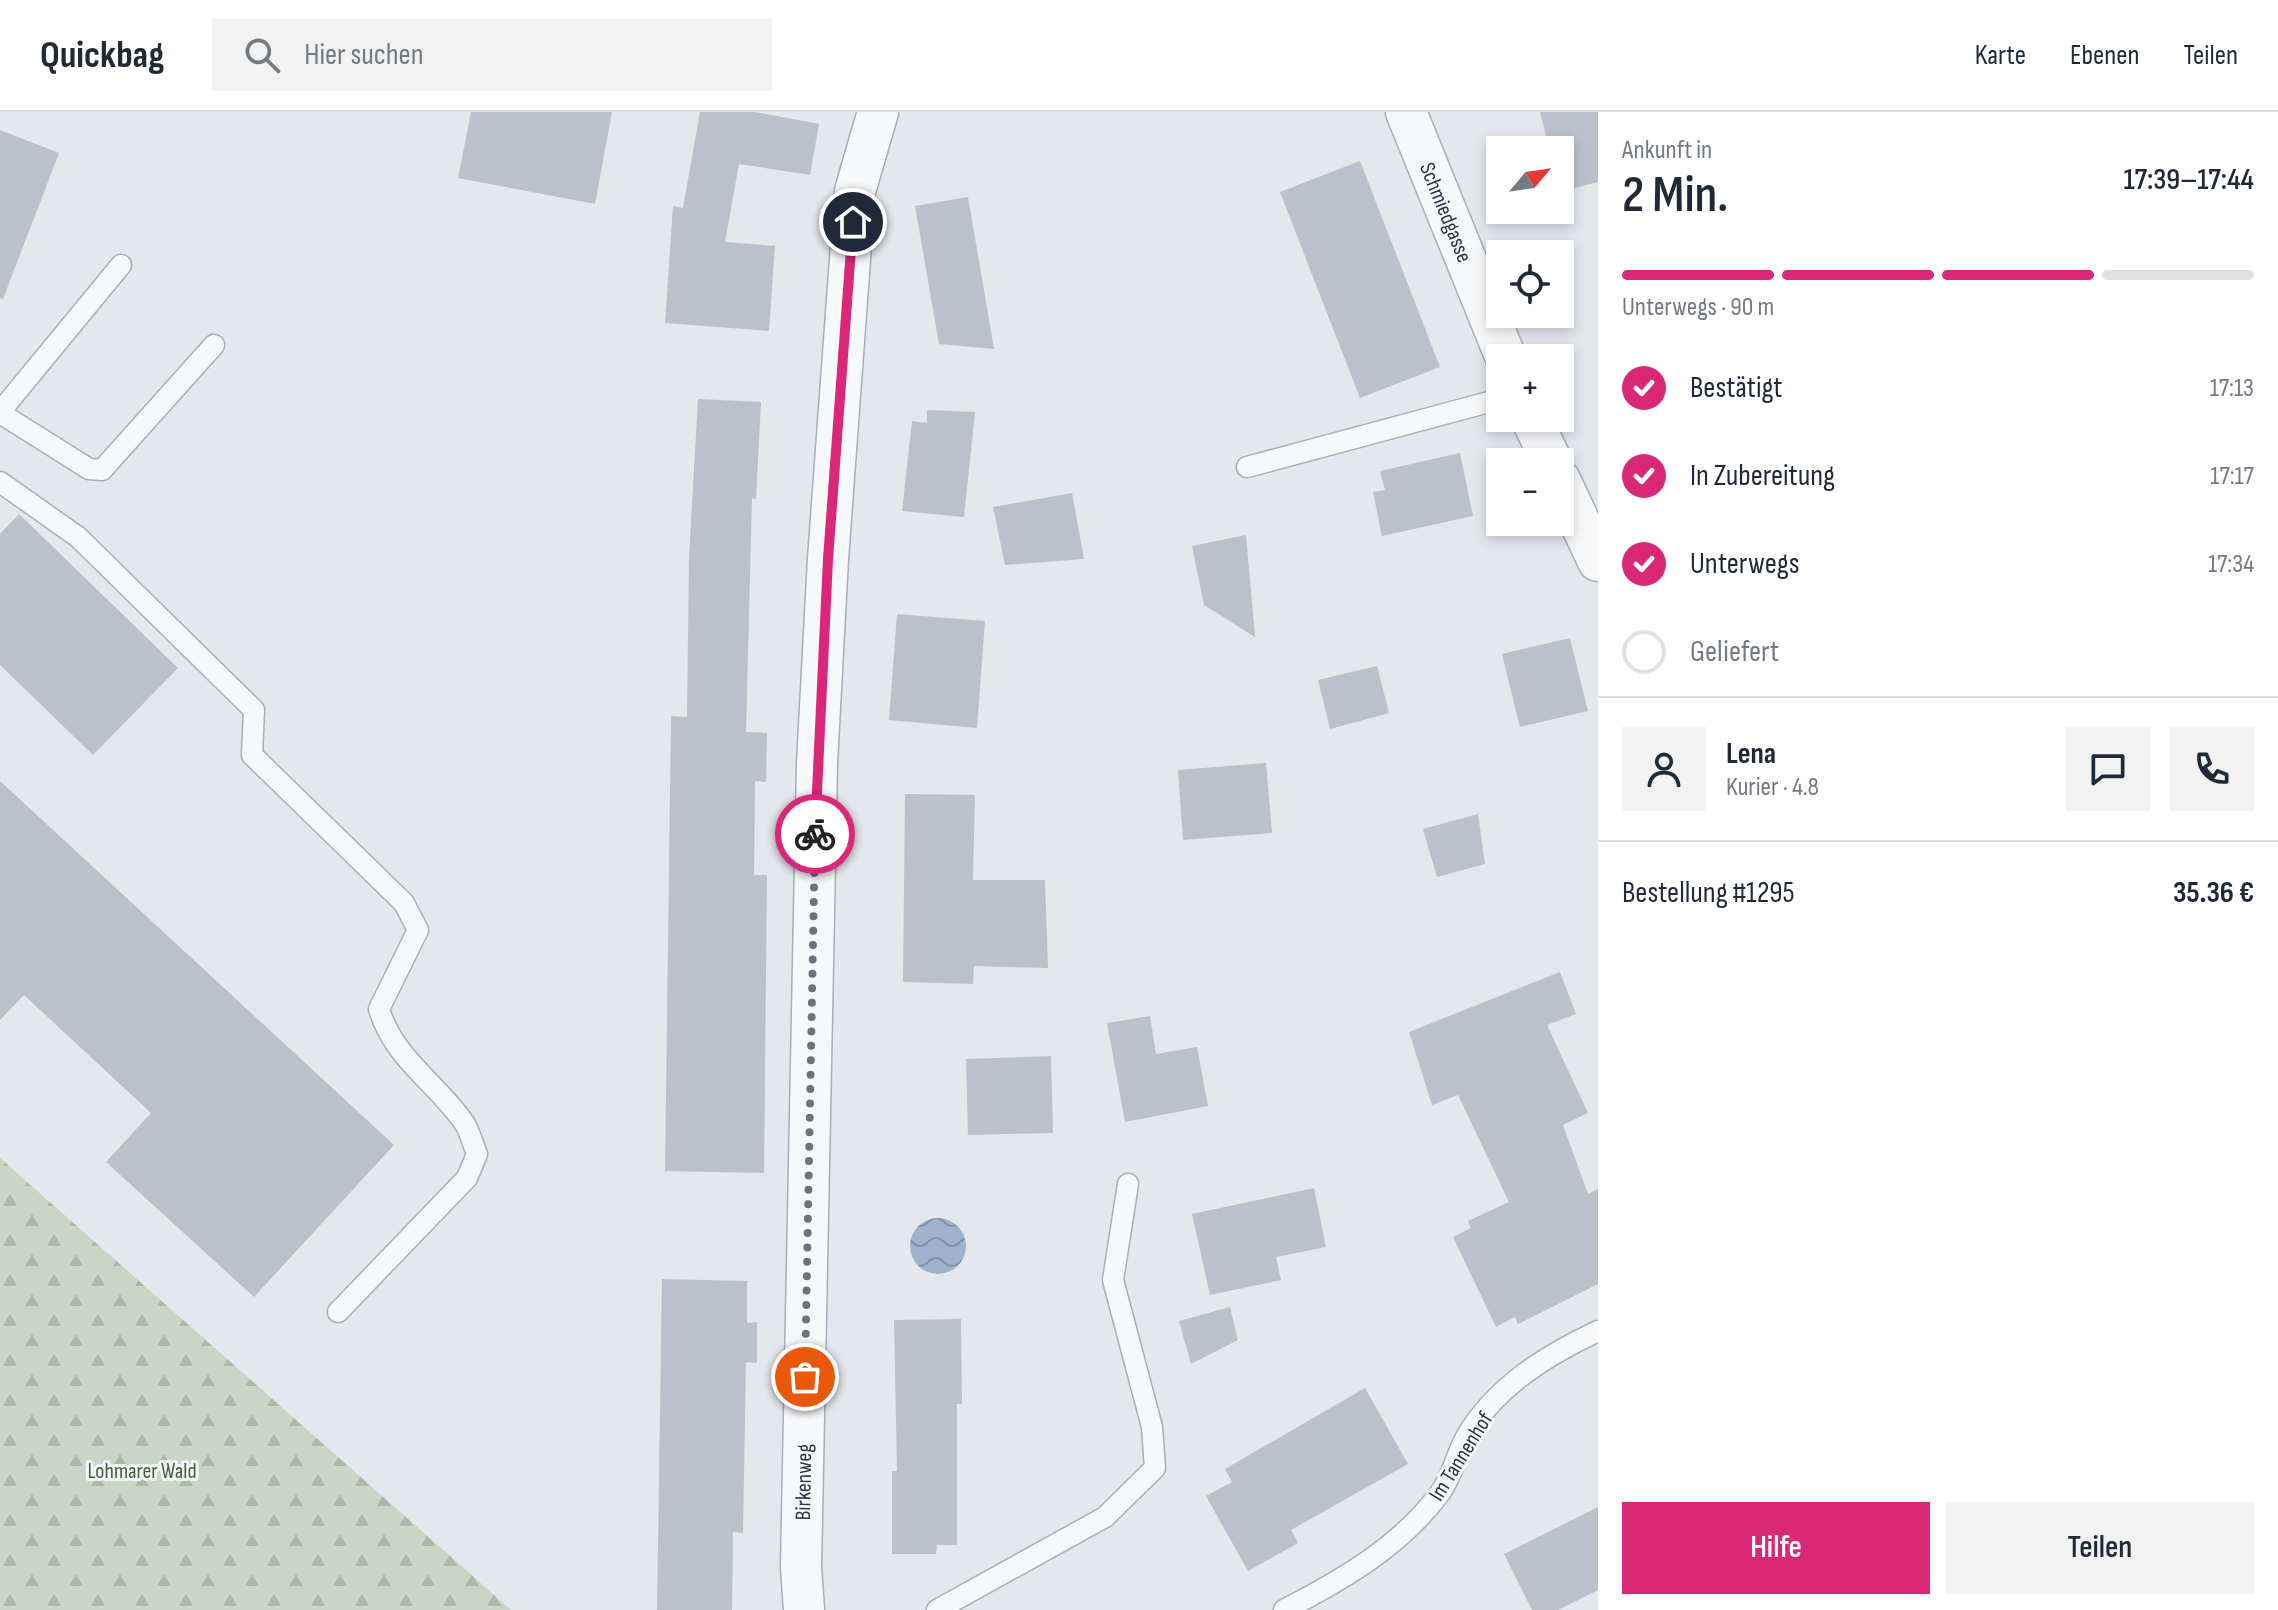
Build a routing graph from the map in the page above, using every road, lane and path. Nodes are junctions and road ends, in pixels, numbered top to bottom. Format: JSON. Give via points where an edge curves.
{"nodes":[{"id":1,"x":878,"y":112,"type":"edge"},
{"id":2,"x":1406,"y":112,"type":"edge"},
{"id":3,"x":121,"y":265,"type":"dead end"},
{"id":4,"x":1500,"y":344,"type":"edge"},
{"id":5,"x":214,"y":345,"type":"dead end"},
{"id":6,"x":1486,"y":403,"type":"edge"},
{"id":7,"x":0,"y":413,"type":"edge"},
{"id":8,"x":1247,"y":467,"type":"dead end"},
{"id":9,"x":0,"y":482,"type":"edge"},
{"id":10,"x":1574,"y":510,"type":"edge"},
{"id":11,"x":1598,"y":561,"type":"edge"},
{"id":12,"x":1128,"y":1184,"type":"dead end"},
{"id":13,"x":338,"y":1312,"type":"dead end"},
{"id":14,"x":1598,"y":1331,"type":"edge"},
{"id":15,"x":804,"y":1610,"type":"edge"},
{"id":16,"x":937,"y":1610,"type":"edge"},
{"id":17,"x":1284,"y":1610,"type":"edge"}],
"edges":[{"from":1,"to":15,"type":"street","name":"Birkenweg","via":[[855,191],[817,763]]},
{"from":2,"to":4,"type":"street","name":"Schmiedgasse"},
{"from":3,"to":7,"type":"lane"},
{"from":5,"to":7,"type":"lane","via":[[102,470],[89,469]]},
{"from":6,"to":8,"type":"lane"},
{"from":9,"to":13,"type":"lane","via":[[78,537],[254,710],[252,755],[404,903],[418,930],[379,1009],[392,1040],[466,1125],[477,1154],[467,1178]]},
{"from":10,"to":11,"type":"street"},
{"from":12,"to":16,"type":"lane","via":[[1113,1280],[1152,1427],[1155,1468],[1105,1517]]},
{"from":14,"to":17,"type":"lane","name":"Im Tannenhof","via":[[1546,1355],[1505,1389],[1467,1435],[1441,1492],[1401,1536],[1346,1578]]}]}
